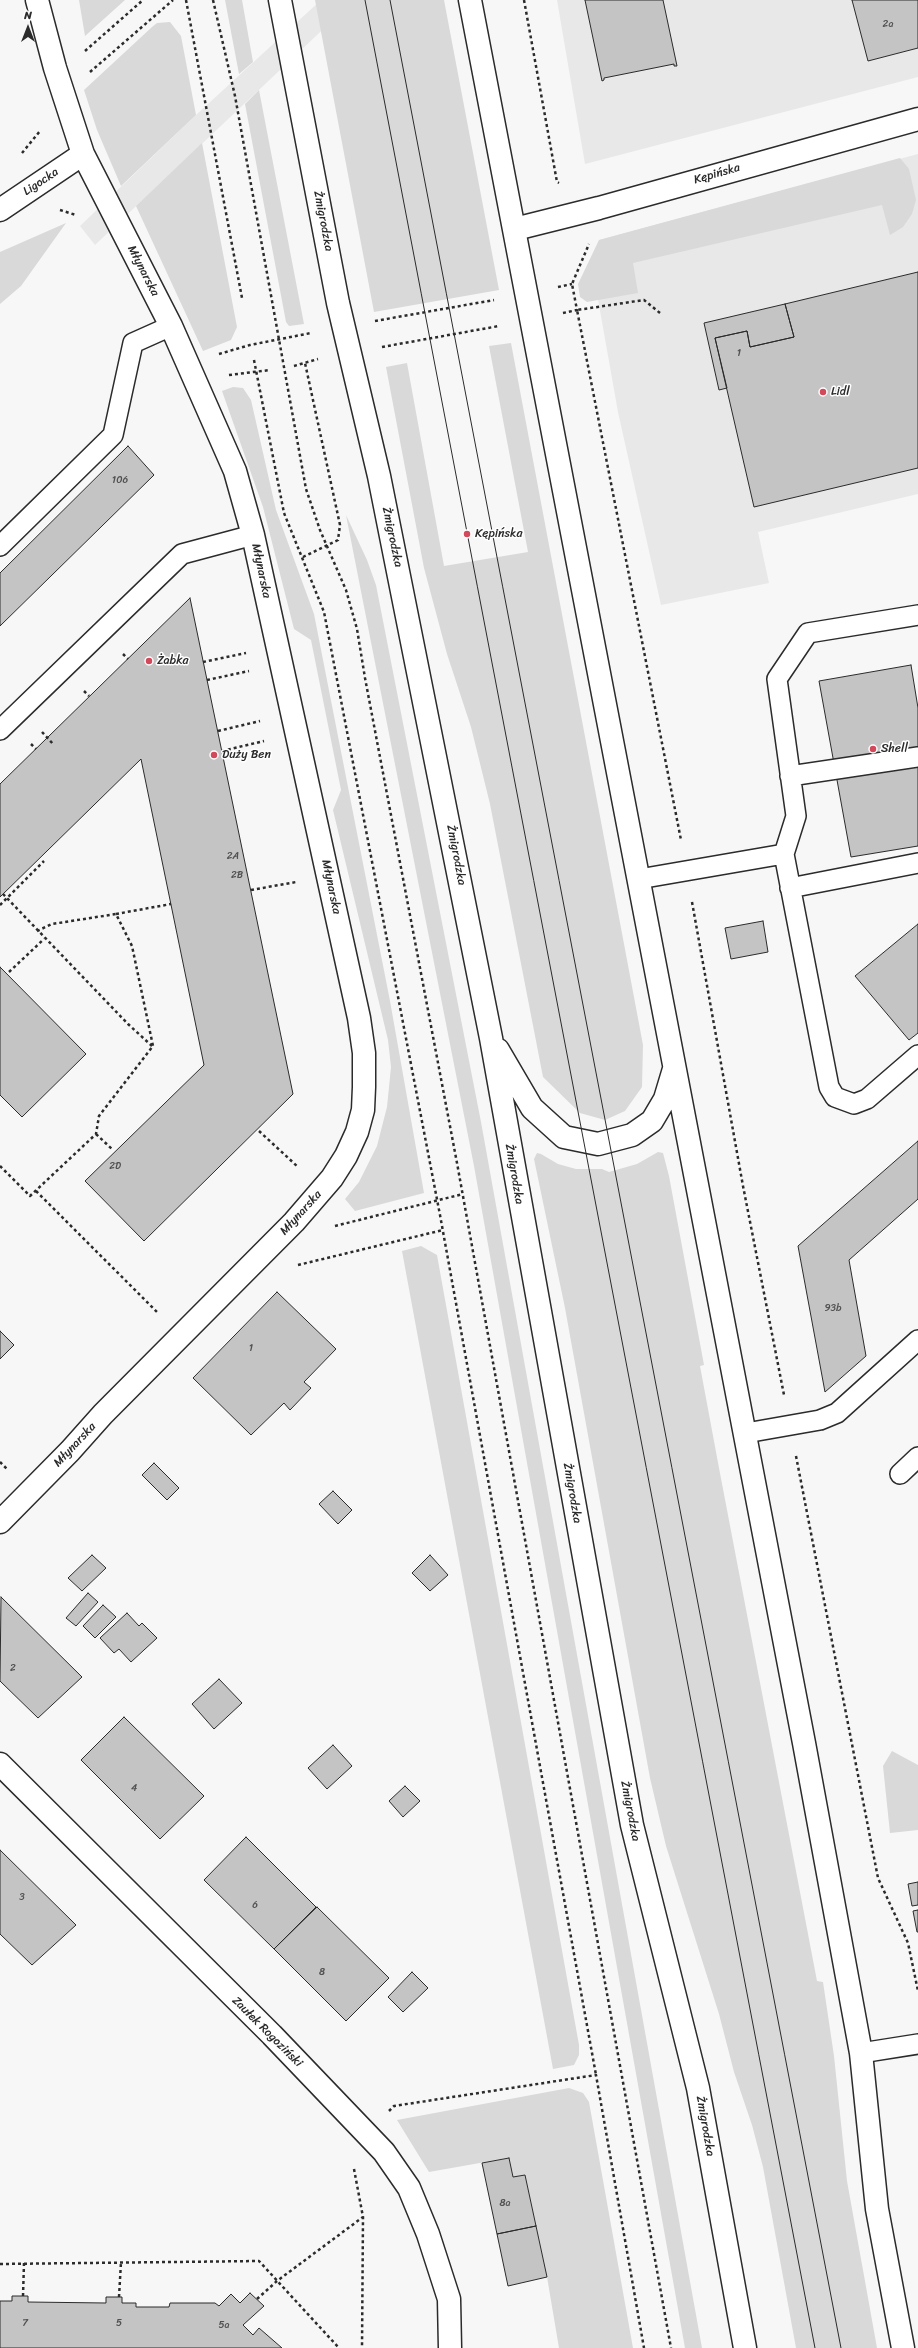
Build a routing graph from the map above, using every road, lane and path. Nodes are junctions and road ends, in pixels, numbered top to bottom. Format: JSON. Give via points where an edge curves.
{"nodes":[{"id":1,"x":37,"y":0,"type":"edge"},
{"id":2,"x":143,"y":0,"type":"edge"},
{"id":3,"x":173,"y":0,"type":"edge"},
{"id":4,"x":186,"y":0,"type":"edge"},
{"id":5,"x":213,"y":0,"type":"edge"},
{"id":6,"x":280,"y":0,"type":"edge"},
{"id":7,"x":470,"y":0,"type":"edge"},
{"id":8,"x":524,"y":0,"type":"edge"},
{"id":9,"x":83,"y":54,"type":"dead end"},
{"id":10,"x":64,"y":93,"type":"junction"},
{"id":11,"x":918,"y":119,"type":"edge"},
{"id":12,"x":42,"y":128,"type":"dead end"},
{"id":13,"x":83,"y":154,"type":"junction"},
{"id":14,"x":20,"y":156,"type":"dead end"},
{"id":15,"x":0,"y":210,"type":"edge"},
{"id":16,"x":56,"y":210,"type":"dead end"},
{"id":17,"x":586,"y":211,"type":"junction"},
{"id":18,"x":79,"y":216,"type":"dead end"},
{"id":19,"x":515,"y":229,"type":"junction"},
{"id":20,"x":572,"y":284,"type":"junction"},
{"id":21,"x":558,"y":287,"type":"dead end"},
{"id":22,"x":242,"y":298,"type":"dead end"},
{"id":23,"x":497,"y":300,"type":"dead end"},
{"id":24,"x":577,"y":310,"type":"junction"},
{"id":25,"x":660,"y":313,"type":"dead end"},
{"id":26,"x":532,"y":320,"type":"junction"},
{"id":27,"x":371,"y":322,"type":"dead end"},
{"id":28,"x":170,"y":326,"type":"junction"},
{"id":29,"x":309,"y":333,"type":"dead end"},
{"id":30,"x":278,"y":338,"type":"junction"},
{"id":31,"x":376,"y":348,"type":"dead end"},
{"id":32,"x":254,"y":360,"type":"dead end"},
{"id":33,"x":314,"y":360,"type":"dead end"},
{"id":34,"x":306,"y":363,"type":"junction"},
{"id":35,"x":189,"y":366,"type":"junction"},
{"id":36,"x":294,"y":366,"type":"dead end"},
{"id":37,"x":256,"y":370,"type":"junction"},
{"id":38,"x":270,"y":370,"type":"dead end"},
{"id":39,"x":227,"y":375,"type":"dead end"},
{"id":40,"x":253,"y":535,"type":"junction"},
{"id":41,"x":0,"y":546,"type":"edge"},
{"id":42,"x":326,"y":546,"type":"junction"},
{"id":43,"x":303,"y":557,"type":"junction"},
{"id":44,"x":918,"y":615,"type":"edge"},
{"id":45,"x":254,"y":652,"type":"dead end"},
{"id":46,"x":203,"y":662,"type":"dead end"},
{"id":47,"x":250,"y":671,"type":"dead end"},
{"id":48,"x":207,"y":680,"type":"dead end"},
{"id":49,"x":262,"y":720,"type":"dead end"},
{"id":50,"x":0,"y":730,"type":"edge"},
{"id":51,"x":218,"y":731,"type":"dead end"},
{"id":52,"x":266,"y":740,"type":"dead end"},
{"id":53,"x":222,"y":752,"type":"dead end"},
{"id":54,"x":918,"y":757,"type":"edge"},
{"id":55,"x":790,"y":776,"type":"junction"},
{"id":56,"x":784,"y":854,"type":"junction"},
{"id":57,"x":44,"y":861,"type":"dead end"},
{"id":58,"x":918,"y":863,"type":"edge"},
{"id":59,"x":687,"y":871,"type":"junction"},
{"id":60,"x":639,"y":880,"type":"junction"},
{"id":61,"x":302,"y":881,"type":"dead end"},
{"id":62,"x":790,"y":888,"type":"junction"},
{"id":63,"x":251,"y":890,"type":"dead end"},
{"id":64,"x":3,"y":894,"type":"dead end"},
{"id":65,"x":7,"y":898,"type":"junction"},
{"id":66,"x":170,"y":904,"type":"dead end"},
{"id":67,"x":0,"y":905,"type":"edge"},
{"id":68,"x":116,"y":914,"type":"junction"},
{"id":69,"x":37,"y":931,"type":"junction"},
{"id":70,"x":44,"y":939,"type":"junction"},
{"id":71,"x":9,"y":972,"type":"dead end"},
{"id":72,"x":491,"y":1038,"type":"junction"},
{"id":73,"x":153,"y":1046,"type":"junction"},
{"id":74,"x":918,"y":1055,"type":"edge"},
{"id":75,"x":675,"y":1065,"type":"junction"},
{"id":76,"x":259,"y":1131,"type":"dead end"},
{"id":77,"x":96,"y":1134,"type":"junction"},
{"id":78,"x":113,"y":1150,"type":"dead end"},
{"id":79,"x":302,"y":1164,"type":"dead end"},
{"id":80,"x":0,"y":1166,"type":"edge"},
{"id":81,"x":36,"y":1191,"type":"junction"},
{"id":82,"x":463,"y":1194,"type":"junction"},
{"id":83,"x":437,"y":1200,"type":"junction"},
{"id":84,"x":294,"y":1222,"type":"junction"},
{"id":85,"x":443,"y":1230,"type":"junction"},
{"id":86,"x":293,"y":1261,"type":"dead end"},
{"id":87,"x":162,"y":1316,"type":"dead end"},
{"id":88,"x":918,"y":1340,"type":"edge"},
{"id":89,"x":790,"y":1424,"type":"junction"},
{"id":90,"x":746,"y":1433,"type":"junction"},
{"id":91,"x":918,"y":1457,"type":"edge"},
{"id":92,"x":900,"y":1474,"type":"dead end"},
{"id":93,"x":0,"y":1522,"type":"edge"},
{"id":94,"x":0,"y":1764,"type":"edge"},
{"id":95,"x":918,"y":1991,"type":"edge"},
{"id":96,"x":918,"y":2044,"type":"edge"},
{"id":97,"x":861,"y":2053,"type":"junction"},
{"id":98,"x":596,"y":2075,"type":"junction"},
{"id":99,"x":366,"y":2134,"type":"junction"},
{"id":100,"x":363,"y":2217,"type":"junction"},
{"id":101,"x":121,"y":2262,"type":"junction"},
{"id":102,"x":24,"y":2263,"type":"junction"},
{"id":103,"x":0,"y":2264,"type":"edge"},
{"id":104,"x":277,"y":2281,"type":"junction"},
{"id":105,"x":23,"y":2296,"type":"dead end"},
{"id":106,"x":120,"y":2297,"type":"dead end"},
{"id":107,"x":257,"y":2299,"type":"dead end"},
{"id":108,"x":338,"y":2348,"type":"edge"},
{"id":109,"x":362,"y":2348,"type":"edge"},
{"id":110,"x":450,"y":2348,"type":"edge"},
{"id":111,"x":644,"y":2348,"type":"edge"},
{"id":112,"x":671,"y":2348,"type":"edge"},
{"id":113,"x":745,"y":2348,"type":"edge"},
{"id":114,"x":903,"y":2348,"type":"edge"}],
"edges":[{"from":1,"to":10,"type":"main road","name":"Młynarska"},
{"from":2,"to":9,"type":"path"},
{"from":3,"to":10,"type":"path"},
{"from":4,"to":22,"type":"path"},
{"from":5,"to":30,"type":"path","via":[[235,96]]},
{"from":6,"to":72,"type":"main road","name":"Żmigrodzka","via":[[338,303],[379,476]]},
{"from":7,"to":19,"type":"main road"},
{"from":8,"to":17,"type":"path","via":[[557,182],[581,188]]},
{"from":10,"to":13,"type":"main road","name":"Młynarska"},
{"from":11,"to":17,"type":"main road","name":"Kępińska"},
{"from":12,"to":14,"type":"path"},
{"from":13,"to":15,"type":"main road","name":"Ligocka"},
{"from":13,"to":28,"type":"main road","name":"Młynarska"},
{"from":16,"to":18,"type":"path"},
{"from":17,"to":19,"type":"main road","name":"Kępińska"},
{"from":17,"to":20,"type":"path","via":[[592,238]]},
{"from":19,"to":26,"type":"main road"},
{"from":20,"to":21,"type":"path"},
{"from":20,"to":24,"type":"path"},
{"from":23,"to":27,"type":"path"},
{"from":24,"to":25,"type":"path","via":[[644,300]]},
{"from":24,"to":26,"type":"path"},
{"from":24,"to":59,"type":"path"},
{"from":26,"to":31,"type":"path"},
{"from":26,"to":60,"type":"main road"},
{"from":28,"to":35,"type":"main road","name":"Młynarska"},
{"from":28,"to":41,"type":"lane","via":[[133,343],[113,435]]},
{"from":29,"to":30,"type":"path"},
{"from":30,"to":35,"type":"path","via":[[250,344]]},
{"from":30,"to":42,"type":"path","via":[[306,489]]},
{"from":32,"to":37,"type":"path"},
{"from":33,"to":34,"type":"path"},
{"from":34,"to":36,"type":"path"},
{"from":34,"to":42,"type":"path","via":[[340,525],[338,540]]},
{"from":35,"to":40,"type":"main road","name":"Młynarska","via":[[236,471]]},
{"from":37,"to":38,"type":"path"},
{"from":37,"to":39,"type":"path"},
{"from":37,"to":43,"type":"path","via":[[284,513]]},
{"from":40,"to":50,"type":"lane","via":[[182,554]]},
{"from":40,"to":84,"type":"main road","name":"Młynarska","via":[[364,1053],[363,1110],[357,1132],[332,1178]]},
{"from":42,"to":43,"type":"path"},
{"from":42,"to":82,"type":"path","via":[[346,590],[357,629]]},
{"from":43,"to":83,"type":"path","via":[[324,612]]},
{"from":44,"to":55,"type":"lane","via":[[808,634],[804,639],[777,679]]},
{"from":45,"to":46,"type":"path"},
{"from":47,"to":48,"type":"path"},
{"from":49,"to":51,"type":"path"},
{"from":52,"to":53,"type":"path"},
{"from":54,"to":55,"type":"lane"},
{"from":55,"to":56,"type":"lane","via":[[796,816]]},
{"from":56,"to":59,"type":"lane"},
{"from":56,"to":62,"type":"lane"},
{"from":57,"to":65,"type":"path"},
{"from":58,"to":62,"type":"lane"},
{"from":59,"to":60,"type":"lane"},
{"from":59,"to":89,"type":"path","via":[[740,1170]]},
{"from":60,"to":75,"type":"main road"},
{"from":61,"to":63,"type":"path"},
{"from":62,"to":74,"type":"lane","via":[[829,1087],[835,1097],[854,1104],[867,1099]]},
{"from":64,"to":65,"type":"path"},
{"from":65,"to":67,"type":"path"},
{"from":65,"to":69,"type":"path"},
{"from":66,"to":68,"type":"path"},
{"from":68,"to":69,"type":"path","via":[[52,924]]},
{"from":68,"to":73,"type":"path","via":[[132,946]]},
{"from":69,"to":70,"type":"path"},
{"from":70,"to":71,"type":"path"},
{"from":70,"to":73,"type":"path"},
{"from":72,"to":75,"type":"main road","via":[[532,1108],[564,1137],[598,1144],[632,1135],[652,1121],[665,1099]]},
{"from":72,"to":113,"type":"main road","name":"Żmigrodzka","via":[[632,1825],[698,2088]]},
{"from":73,"to":77,"type":"path","via":[[99,1116]]},
{"from":75,"to":90,"type":"main road"},
{"from":76,"to":79,"type":"path","via":[[299,1168]]},
{"from":77,"to":78,"type":"path"},
{"from":77,"to":81,"type":"path"},
{"from":80,"to":81,"type":"path","via":[[30,1196]]},
{"from":81,"to":87,"type":"path"},
{"from":82,"to":83,"type":"path"},
{"from":82,"to":112,"type":"path"},
{"from":83,"to":84,"type":"path","via":[[324,1228]]},
{"from":83,"to":85,"type":"path"},
{"from":84,"to":93,"type":"main road","name":"Młynarska","via":[[103,1414]]},
{"from":85,"to":86,"type":"path","via":[[299,1266]]},
{"from":85,"to":98,"type":"path"},
{"from":88,"to":89,"type":"lane","via":[[837,1413],[820,1420]]},
{"from":89,"to":90,"type":"lane"},
{"from":89,"to":95,"type":"path","via":[[878,1878],[908,1943]]},
{"from":90,"to":97,"type":"main road"},
{"from":91,"to":92,"type":"lane"},
{"from":94,"to":99,"type":"main road","name":"Zaułek Rogoziński","via":[[272,2035]]},
{"from":96,"to":97,"type":"lane"},
{"from":97,"to":114,"type":"main road","via":[[877,2209]]},
{"from":98,"to":99,"type":"path","via":[[394,2106]]},
{"from":98,"to":111,"type":"path"},
{"from":99,"to":100,"type":"path","via":[[351,2153]]},
{"from":99,"to":110,"type":"main road","name":"Zaułek Rogoziński","via":[[384,2152],[409,2188],[428,2234],[449,2299]]},
{"from":100,"to":104,"type":"path"},
{"from":100,"to":109,"type":"path"},
{"from":101,"to":102,"type":"path"},
{"from":101,"to":104,"type":"path","via":[[259,2261]]},
{"from":101,"to":106,"type":"path"},
{"from":102,"to":103,"type":"path"},
{"from":102,"to":105,"type":"path"},
{"from":104,"to":107,"type":"path"},
{"from":104,"to":108,"type":"path"}]}
